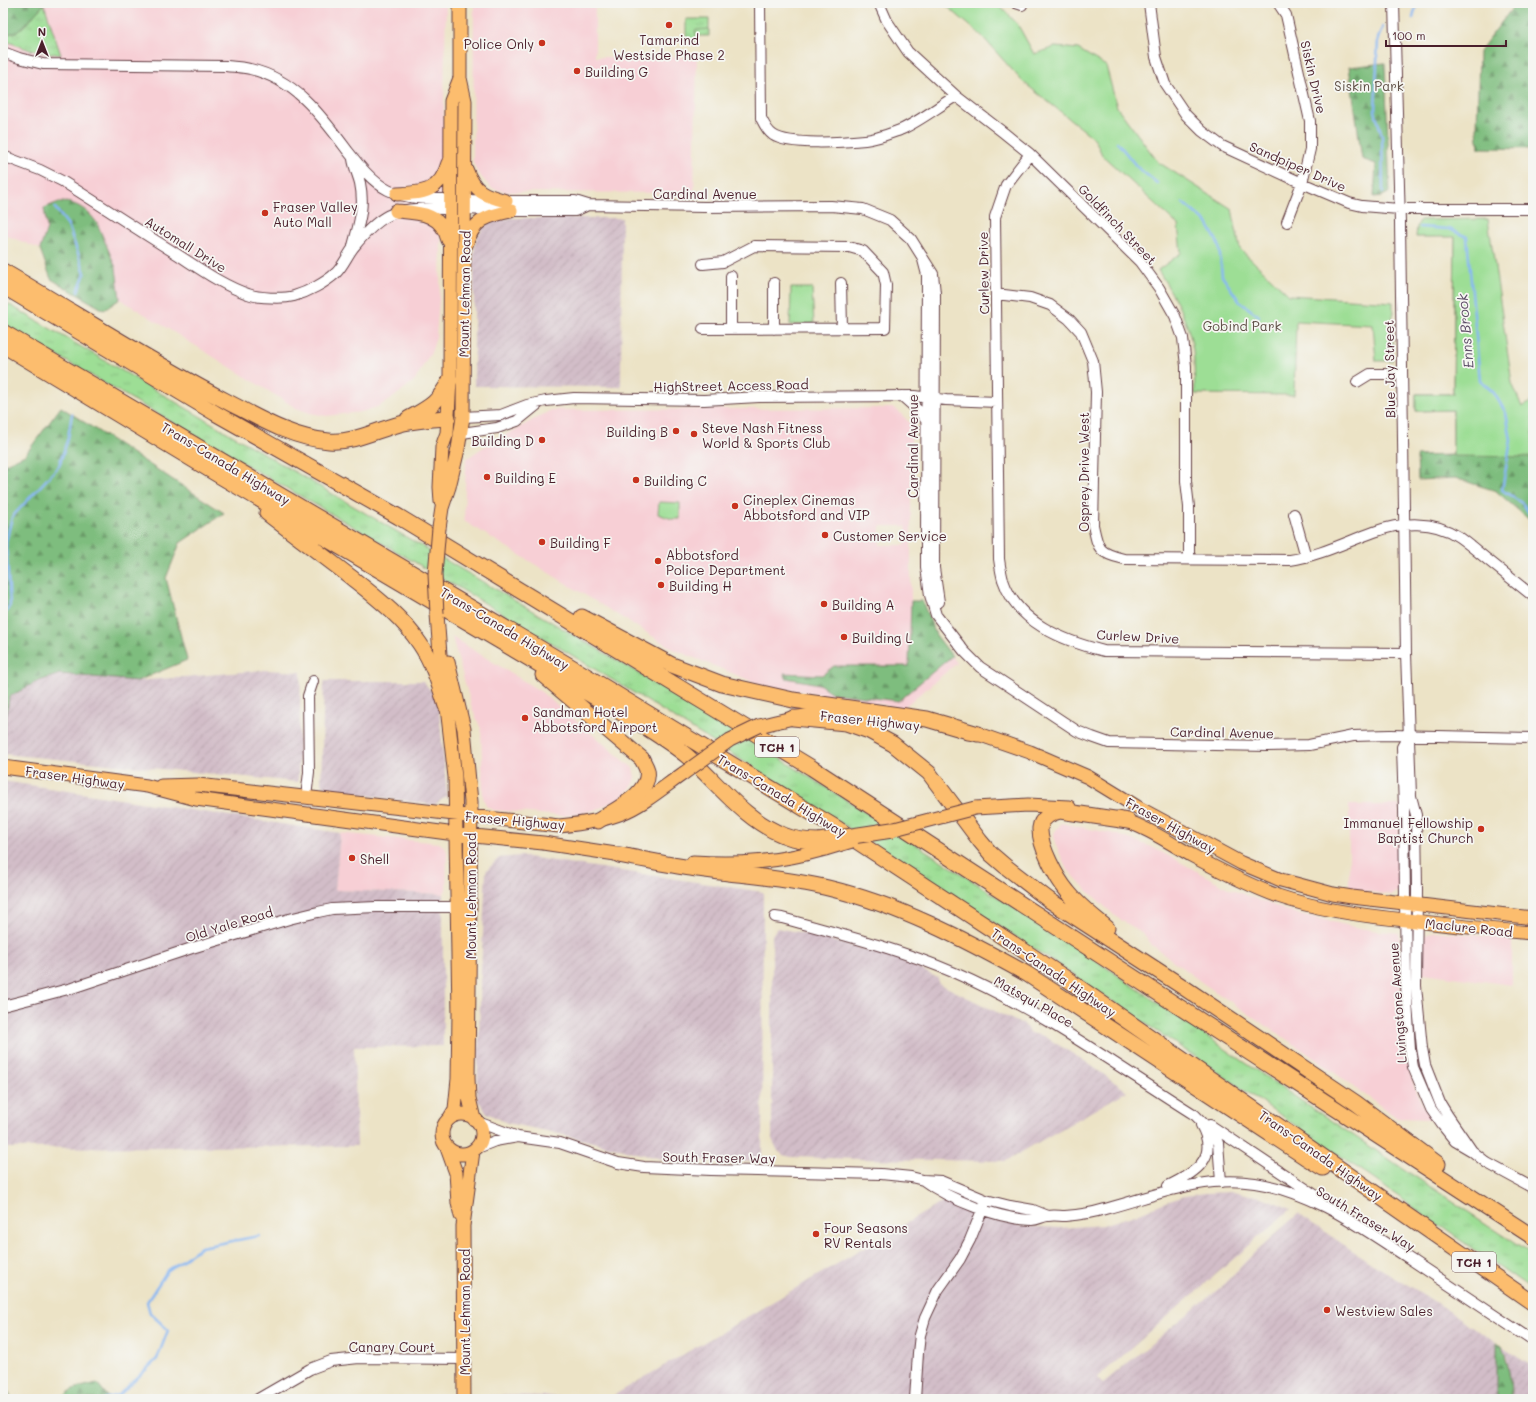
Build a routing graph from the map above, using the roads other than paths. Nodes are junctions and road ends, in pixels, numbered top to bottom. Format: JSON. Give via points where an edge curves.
{"nodes":[{"id":1,"x":460,"y":3,"type":"edge"},
{"id":2,"x":760,"y":3,"type":"edge"},
{"id":3,"x":879,"y":3,"type":"edge"},
{"id":4,"x":1149,"y":3,"type":"edge"},
{"id":5,"x":1278,"y":3,"type":"edge"},
{"id":6,"x":1394,"y":3,"type":"edge"},
{"id":7,"x":3,"y":52,"type":"edge"},
{"id":8,"x":460,"y":78,"type":"junction"},
{"id":9,"x":956,"y":96,"type":"junction"},
{"id":10,"x":450,"y":154,"type":"junction"},
{"id":11,"x":1030,"y":154,"type":"junction"},
{"id":12,"x":3,"y":156,"type":"edge"},
{"id":13,"x":353,"y":157,"type":"junction"},
{"id":14,"x":465,"y":167,"type":"junction"},
{"id":15,"x":1302,"y":183,"type":"junction"},
{"id":16,"x":397,"y":194,"type":"junction"},
{"id":17,"x":451,"y":204,"type":"junction"},
{"id":18,"x":465,"y":204,"type":"junction"},
{"id":19,"x":508,"y":206,"type":"junction"},
{"id":20,"x":1399,"y":209,"type":"junction"},
{"id":21,"x":1533,"y":209,"type":"edge"},
{"id":22,"x":396,"y":212,"type":"junction"},
{"id":23,"x":1287,"y":222,"type":"dead end"},
{"id":24,"x":352,"y":250,"type":"junction"},
{"id":25,"x":451,"y":252,"type":"junction"},
{"id":26,"x":464,"y":252,"type":"junction"},
{"id":27,"x":703,"y":264,"type":"dead end"},
{"id":28,"x":3,"y":271,"type":"edge"},
{"id":29,"x":730,"y":276,"type":"dead end"},
{"id":30,"x":774,"y":283,"type":"dead end"},
{"id":31,"x":841,"y":284,"type":"dead end"},
{"id":32,"x":3,"y":286,"type":"edge"},
{"id":33,"x":996,"y":294,"type":"junction"},
{"id":34,"x":842,"y":328,"type":"junction"},
{"id":35,"x":703,"y":329,"type":"dead end"},
{"id":36,"x":731,"y":329,"type":"junction"},
{"id":37,"x":774,"y":329,"type":"junction"},
{"id":38,"x":3,"y":332,"type":"edge"},
{"id":39,"x":3,"y":345,"type":"edge"},
{"id":40,"x":1402,"y":374,"type":"junction"},
{"id":41,"x":450,"y":380,"type":"junction"},
{"id":42,"x":1357,"y":382,"type":"dead end"},
{"id":43,"x":902,"y":396,"type":"junction"},
{"id":44,"x":930,"y":398,"type":"junction"},
{"id":45,"x":997,"y":402,"type":"junction"},
{"id":46,"x":538,"y":404,"type":"junction"},
{"id":47,"x":463,"y":417,"type":"junction"},
{"id":48,"x":448,"y":418,"type":"junction"},
{"id":49,"x":925,"y":419,"type":"junction"},
{"id":50,"x":399,"y":424,"type":"junction"},
{"id":51,"x":447,"y":433,"type":"junction"},
{"id":52,"x":462,"y":433,"type":"junction"},
{"id":53,"x":220,"y":476,"type":"junction"},
{"id":54,"x":442,"y":508,"type":"junction"},
{"id":55,"x":1294,"y":514,"type":"dead end"},
{"id":56,"x":399,"y":517,"type":"junction"},
{"id":57,"x":1404,"y":524,"type":"junction"},
{"id":58,"x":1306,"y":557,"type":"junction"},
{"id":59,"x":1189,"y":559,"type":"junction"},
{"id":60,"x":1533,"y":596,"type":"edge"},
{"id":61,"x":439,"y":628,"type":"junction"},
{"id":62,"x":947,"y":630,"type":"junction"},
{"id":63,"x":495,"y":638,"type":"junction"},
{"id":64,"x":1406,"y":653,"type":"junction"},
{"id":65,"x":312,"y":681,"type":"dead end"},
{"id":66,"x":446,"y":706,"type":"junction"},
{"id":67,"x":793,"y":718,"type":"junction"},
{"id":68,"x":978,"y":734,"type":"junction"},
{"id":69,"x":1409,"y":736,"type":"junction"},
{"id":70,"x":1533,"y":738,"type":"edge"},
{"id":71,"x":3,"y":767,"type":"edge"},
{"id":72,"x":148,"y":786,"type":"junction"},
{"id":73,"x":306,"y":797,"type":"junction"},
{"id":74,"x":454,"y":815,"type":"junction"},
{"id":75,"x":471,"y":817,"type":"junction"},
{"id":76,"x":598,"y":821,"type":"junction"},
{"id":77,"x":1128,"y":821,"type":"junction"},
{"id":78,"x":892,"y":830,"type":"joint"},
{"id":79,"x":455,"y":834,"type":"junction"},
{"id":80,"x":470,"y":836,"type":"junction"},
{"id":81,"x":822,"y":845,"type":"junction"},
{"id":82,"x":619,"y":855,"type":"junction"},
{"id":83,"x":463,"y":907,"type":"junction"},
{"id":84,"x":1410,"y":913,"type":"junction"},
{"id":85,"x":774,"y":917,"type":"dead end"},
{"id":86,"x":1533,"y":918,"type":"edge"},
{"id":87,"x":1533,"y":933,"type":"edge"},
{"id":88,"x":1180,"y":985,"type":"junction"},
{"id":89,"x":3,"y":1006,"type":"edge"},
{"id":90,"x":1436,"y":1093,"type":"junction"},
{"id":91,"x":1426,"y":1097,"type":"junction"},
{"id":92,"x":1195,"y":1115,"type":"junction"},
{"id":93,"x":449,"y":1119,"type":"junction"},
{"id":94,"x":476,"y":1120,"type":"junction"},
{"id":95,"x":518,"y":1137,"type":"junction"},
{"id":96,"x":447,"y":1148,"type":"junction"},
{"id":97,"x":474,"y":1150,"type":"junction"},
{"id":98,"x":1472,"y":1151,"type":"junction"},
{"id":99,"x":1220,"y":1182,"type":"junction"},
{"id":100,"x":1533,"y":1188,"type":"edge"},
{"id":101,"x":1146,"y":1196,"type":"junction"},
{"id":102,"x":985,"y":1204,"type":"junction"},
{"id":103,"x":1415,"y":1221,"type":"junction"},
{"id":104,"x":463,"y":1226,"type":"junction"},
{"id":105,"x":1366,"y":1230,"type":"junction"},
{"id":106,"x":1533,"y":1236,"type":"edge"},
{"id":107,"x":1533,"y":1303,"type":"edge"},
{"id":108,"x":1533,"y":1341,"type":"edge"},
{"id":109,"x":464,"y":1359,"type":"junction"},
{"id":110,"x":258,"y":1399,"type":"edge"},
{"id":111,"x":464,"y":1399,"type":"edge"},
{"id":112,"x":915,"y":1399,"type":"edge"}],
"edges":[{"from":1,"to":8,"type":"main road","name":"Mount Lehman Road"},
{"from":2,"to":9,"type":"street","via":[[761,118],[767,129],[782,140],[834,142],[885,136],[902,129]]},
{"from":3,"to":9,"type":"street","name":"Goldfinch Street","via":[[887,21],[908,52]]},
{"from":4,"to":15,"type":"street","name":"Sandpiper Drive","via":[[1156,57],[1165,84],[1186,116],[1222,146]]},
{"from":5,"to":15,"type":"street","name":"Siskin Drive","via":[[1286,15],[1289,26],[1310,121],[1310,149]]},
{"from":6,"to":20,"type":"street","name":"Blue Jay Street"},
{"from":7,"to":13,"type":"street","name":"Automall Drive","via":[[43,64],[226,66],[273,76],[296,90],[318,111]]},
{"from":8,"to":10,"type":"main road","name":"Mount Lehman Road","via":[[451,101]]},
{"from":8,"to":14,"type":"main road","name":"Mount Lehman Road","via":[[465,101]]},
{"from":9,"to":11,"type":"street","name":"Goldfinch Street"},
{"from":10,"to":16,"type":"main road","via":[[446,172],[434,186],[425,192]]},
{"from":10,"to":17,"type":"main road","name":"Mount Lehman Road"},
{"from":11,"to":33,"type":"street","name":"Curlew Drive","via":[[1006,185],[995,217]]},
{"from":11,"to":59,"type":"street","name":"Goldfinch Street","via":[[1140,262],[1160,288],[1176,316],[1183,338],[1186,366]]},
{"from":12,"to":24,"type":"street","name":"Automall Drive","via":[[62,181],[219,281],[249,295],[293,297],[320,285],[336,273]]},
{"from":13,"to":16,"type":"street","name":"Automall Drive","via":[[376,181]]},
{"from":13,"to":24,"type":"street","name":"Automall Drive","via":[[360,181],[362,202]]},
{"from":14,"to":18,"type":"main road","name":"Mount Lehman Road"},
{"from":14,"to":19,"type":"main road","via":[[477,189]]},
{"from":15,"to":20,"type":"street","name":"Sandpiper Drive","via":[[1349,203]]},
{"from":15,"to":23,"type":"street","name":"Siskin Drive"},
{"from":16,"to":17,"type":"street","name":"Automall Drive"},
{"from":17,"to":18,"type":"main road"},
{"from":17,"to":22,"type":"street","name":"Automall Drive"},
{"from":17,"to":25,"type":"main road","name":"Mount Lehman Road"},
{"from":18,"to":19,"type":"street","name":"Cardinal Avenue"},
{"from":18,"to":26,"type":"main road","name":"Mount Lehman Road"},
{"from":19,"to":26,"type":"main road","via":[[478,222]]},
{"from":19,"to":44,"type":"street","name":"Cardinal Avenue","via":[[575,201],[588,205],[831,206],[863,208],[890,220],[911,239],[922,256],[926,275]]},
{"from":20,"to":21,"type":"street","name":"Sandpiper Drive"},
{"from":20,"to":40,"type":"street","name":"Blue Jay Street"},
{"from":22,"to":24,"type":"street","name":"Automall Drive","via":[[374,224]]},
{"from":22,"to":25,"type":"main road","via":[[418,213],[437,220],[446,232]]},
{"from":25,"to":41,"type":"main road","name":"Mount Lehman Road"},
{"from":26,"to":47,"type":"main road","name":"Mount Lehman Road"},
{"from":27,"to":34,"type":"street","via":[[722,262],[754,246],[849,247],[863,251],[883,272],[886,285],[885,328]]},
{"from":28,"to":50,"type":"highway","via":[[184,379],[264,422],[292,434],[319,440],[349,440]]},
{"from":29,"to":36,"type":"street"},
{"from":30,"to":37,"type":"street"},
{"from":31,"to":34,"type":"street"},
{"from":32,"to":56,"type":"highway","number":"TCH 1","via":[[214,413]]},
{"from":33,"to":45,"type":"street","name":"Curlew Drive"},
{"from":33,"to":59,"type":"street","name":"Osprey Drive West","via":[[1030,298],[1050,305],[1081,332],[1093,361],[1096,392],[1093,525],[1097,544],[1107,555],[1124,558]]},
{"from":34,"to":37,"type":"street"},
{"from":35,"to":36,"type":"street"},
{"from":36,"to":37,"type":"street"},
{"from":38,"to":103,"type":"highway","name":"Trans-Canada Highway","number":"TCH 1","via":[[570,666],[838,829],[1064,977]]},
{"from":39,"to":53,"type":"highway"},
{"from":40,"to":42,"type":"street","via":[[1370,374]]},
{"from":40,"to":57,"type":"street","name":"Blue Jay Street"},
{"from":41,"to":48,"type":"main road","name":"Mount Lehman Road"},
{"from":41,"to":50,"type":"highway","via":[[434,404]]},
{"from":43,"to":44,"type":"street","name":"HighStreet Access Road"},
{"from":43,"to":46,"type":"street","name":"HighStreet Access Road","via":[[704,400],[574,398]]},
{"from":43,"to":49,"type":"street"},
{"from":44,"to":45,"type":"street"},
{"from":44,"to":49,"type":"street","name":"Cardinal Avenue"},
{"from":44,"to":62,"type":"street","name":"Cardinal Avenue","via":[[934,568],[936,595]]},
{"from":45,"to":64,"type":"street","name":"Curlew Drive","via":[[999,559],[1003,580],[1013,601],[1038,625],[1084,646],[1104,651]]},
{"from":46,"to":47,"type":"street","name":"HighStreet Access Road","via":[[527,405],[501,415]]},
{"from":46,"to":52,"type":"street","name":"HighStreet Access Road","via":[[517,421],[497,428]]},
{"from":47,"to":48,"type":"main road"},
{"from":47,"to":52,"type":"main road","name":"Mount Lehman Road"},
{"from":48,"to":50,"type":"highway"},
{"from":48,"to":51,"type":"main road","name":"Mount Lehman Road"},
{"from":49,"to":62,"type":"street","name":"Cardinal Avenue","via":[[926,567],[936,615]]},
{"from":51,"to":52,"type":"main road"},
{"from":51,"to":54,"type":"main road","name":"Mount Lehman Road","via":[[442,447]]},
{"from":52,"to":54,"type":"main road","name":"Mount Lehman Road"},
{"from":53,"to":63,"type":"highway"},
{"from":53,"to":66,"type":"highway","via":[[401,619],[430,661]]},
{"from":54,"to":61,"type":"main road","name":"Mount Lehman Road","bridge":true,"via":[[434,574]]},
{"from":55,"to":58,"type":"street"},
{"from":56,"to":68,"type":"highway","via":[[672,665],[722,684],[793,700],[927,719]]},
{"from":56,"to":106,"type":"highway","number":"TCH 1","via":[[812,768]]},
{"from":57,"to":58,"type":"street","name":"Osprey Drive West","via":[[1376,531]]},
{"from":57,"to":60,"type":"street","name":"Osprey Drive West","via":[[1422,524],[1458,536]]},
{"from":57,"to":64,"type":"street","name":"Blue Jay Street"},
{"from":58,"to":59,"type":"street","name":"Osprey Drive West","via":[[1290,560]]},
{"from":61,"to":66,"type":"main road","name":"Mount Lehman Road"},
{"from":61,"to":75,"type":"main road","name":"Mount Lehman Road","via":[[464,729]]},
{"from":62,"to":69,"type":"street","name":"Cardinal Avenue","via":[[980,667],[1077,731],[1108,743],[1309,745],[1353,736]]},
{"from":63,"to":76,"type":"highway","via":[[642,758],[647,770],[647,782],[638,795]]},
{"from":63,"to":81,"type":"highway","via":[[671,744],[750,816],[766,827],[784,836]]},
{"from":64,"to":69,"type":"street","name":"Blue Jay Street"},
{"from":65,"to":73,"type":"street","via":[[308,696]]},
{"from":66,"to":74,"type":"main road","name":"Mount Lehman Road","via":[[454,763]]},
{"from":67,"to":68,"type":"main road","name":"Fraser Highway","via":[[834,714]]},
{"from":67,"to":76,"type":"main road","name":"Fraser Highway","bridge":true,"via":[[759,726],[744,733],[717,748],[623,813]]},
{"from":67,"to":88,"type":"highway","via":[[846,723],[869,731],[905,752],[928,773],[991,854],[1049,900]]},
{"from":68,"to":84,"type":"main road","name":"Fraser Highway","via":[[1030,752],[1088,777],[1137,807],[1241,863],[1281,880]]},
{"from":69,"to":70,"type":"street","name":"Cardinal Avenue"},
{"from":69,"to":84,"type":"street","name":"Blue Jay Street","via":[[1402,747]]},
{"from":71,"to":72,"type":"main road","name":"Fraser Highway"},
{"from":72,"to":73,"type":"main road","name":"Fraser Highway","via":[[198,785]]},
{"from":72,"to":79,"type":"main road","name":"Fraser Highway","via":[[196,799]]},
{"from":73,"to":74,"type":"main road","name":"Fraser Highway"},
{"from":74,"to":75,"type":"main road","name":"Fraser Highway"},
{"from":74,"to":79,"type":"main road","name":"Mount Lehman Road"},
{"from":75,"to":76,"type":"main road","name":"Fraser Highway","via":[[559,826]]},
{"from":75,"to":80,"type":"main road","name":"Mount Lehman Road"},
{"from":77,"to":78,"type":"main road","name":"Fraser Highway","bridge":true,"via":[[1095,811],[1028,805],[975,808]]},
{"from":77,"to":84,"type":"main road","name":"Fraser Highway","via":[[1190,855],[1279,896],[1356,914]]},
{"from":77,"to":88,"type":"highway","via":[[1052,812],[1042,821],[1040,834],[1049,860],[1069,893],[1111,931]]},
{"from":78,"to":81,"type":"highway","bridge":true},
{"from":79,"to":80,"type":"main road","name":"Fraser Highway"},
{"from":79,"to":83,"type":"main road","name":"Mount Lehman Road"},
{"from":80,"to":82,"type":"main road","name":"Fraser Highway","via":[[542,843]]},
{"from":80,"to":83,"type":"main road","name":"Mount Lehman Road"},
{"from":81,"to":82,"type":"main road","name":"Fraser Highway","via":[[779,860],[747,864],[687,862]]},
{"from":82,"to":103,"type":"highway","via":[[828,888],[878,902],[925,921],[1027,974],[1305,1157]]},
{"from":83,"to":89,"type":"street","name":"Old Yale Road","via":[[376,907],[325,911],[289,919],[72,988]]},
{"from":83,"to":93,"type":"main road","name":"Mount Lehman Road","via":[[458,1079],[455,1109]]},
{"from":83,"to":94,"type":"main road","name":"Mount Lehman Road","via":[[469,1098]]},
{"from":84,"to":86,"type":"main road","name":"Maclure Road"},
{"from":84,"to":87,"type":"main road","name":"Maclure Road","via":[[1487,929]]},
{"from":84,"to":90,"type":"street","name":"Livingstone Avenue","via":[[1422,1048],[1425,1065]]},
{"from":84,"to":91,"type":"street","name":"Livingstone Avenue","via":[[1406,985],[1410,1049],[1413,1067]]},
{"from":85,"to":92,"type":"street","name":"Matsqui Place","via":[[889,948],[953,972],[1037,1015]]},
{"from":88,"to":106,"type":"highway","via":[[1356,1103]]},
{"from":90,"to":91,"type":"street"},
{"from":90,"to":98,"type":"street","name":"Livingstone Avenue"},
{"from":91,"to":98,"type":"street","name":"Livingstone Avenue","via":[[1443,1126],[1456,1141]]},
{"from":92,"to":99,"type":"street","name":"Matsqui Place","via":[[1213,1133],[1218,1143]]},
{"from":92,"to":101,"type":"street","via":[[1208,1140],[1204,1162],[1179,1181]]},
{"from":92,"to":105,"type":"street"},
{"from":93,"to":94,"type":"main road","via":[[461,1114]]},
{"from":93,"to":96,"type":"main road","via":[[442,1130]]},
{"from":94,"to":95,"type":"street","name":"South Fraser Way"},
{"from":94,"to":97,"type":"main road","via":[[482,1134],[481,1141]]},
{"from":95,"to":97,"type":"street","name":"South Fraser Way","via":[[495,1141]]},
{"from":95,"to":102,"type":"street","name":"South Fraser Way","via":[[560,1143],[618,1163],[644,1167],[911,1177],[923,1180],[937,1190]]},
{"from":96,"to":97,"type":"main road","via":[[460,1154]]},
{"from":96,"to":104,"type":"main road","name":"Mount Lehman Road","via":[[456,1173]]},
{"from":97,"to":104,"type":"main road","name":"Mount Lehman Road"},
{"from":98,"to":100,"type":"street","name":"Livingstone Avenue"},
{"from":99,"to":101,"type":"street","name":"South Fraser Way","via":[[1184,1186]]},
{"from":99,"to":105,"type":"street","name":"South Fraser Way","via":[[1255,1183],[1278,1188],[1327,1207]]},
{"from":101,"to":102,"type":"street","name":"South Fraser Way","via":[[1103,1210],[1034,1220],[1008,1216]]},
{"from":102,"to":112,"type":"street","via":[[960,1259],[938,1290],[925,1318],[918,1352]]},
{"from":103,"to":107,"type":"highway","name":"Trans-Canada Highway","number":"TCH 1"},
{"from":104,"to":109,"type":"main road","name":"Mount Lehman Road"},
{"from":105,"to":108,"type":"street","name":"South Fraser Way"},
{"from":109,"to":110,"type":"street","name":"Canary Court","via":[[359,1358],[331,1361],[310,1369]]},
{"from":109,"to":111,"type":"main road","name":"Mount Lehman Road"}]}
